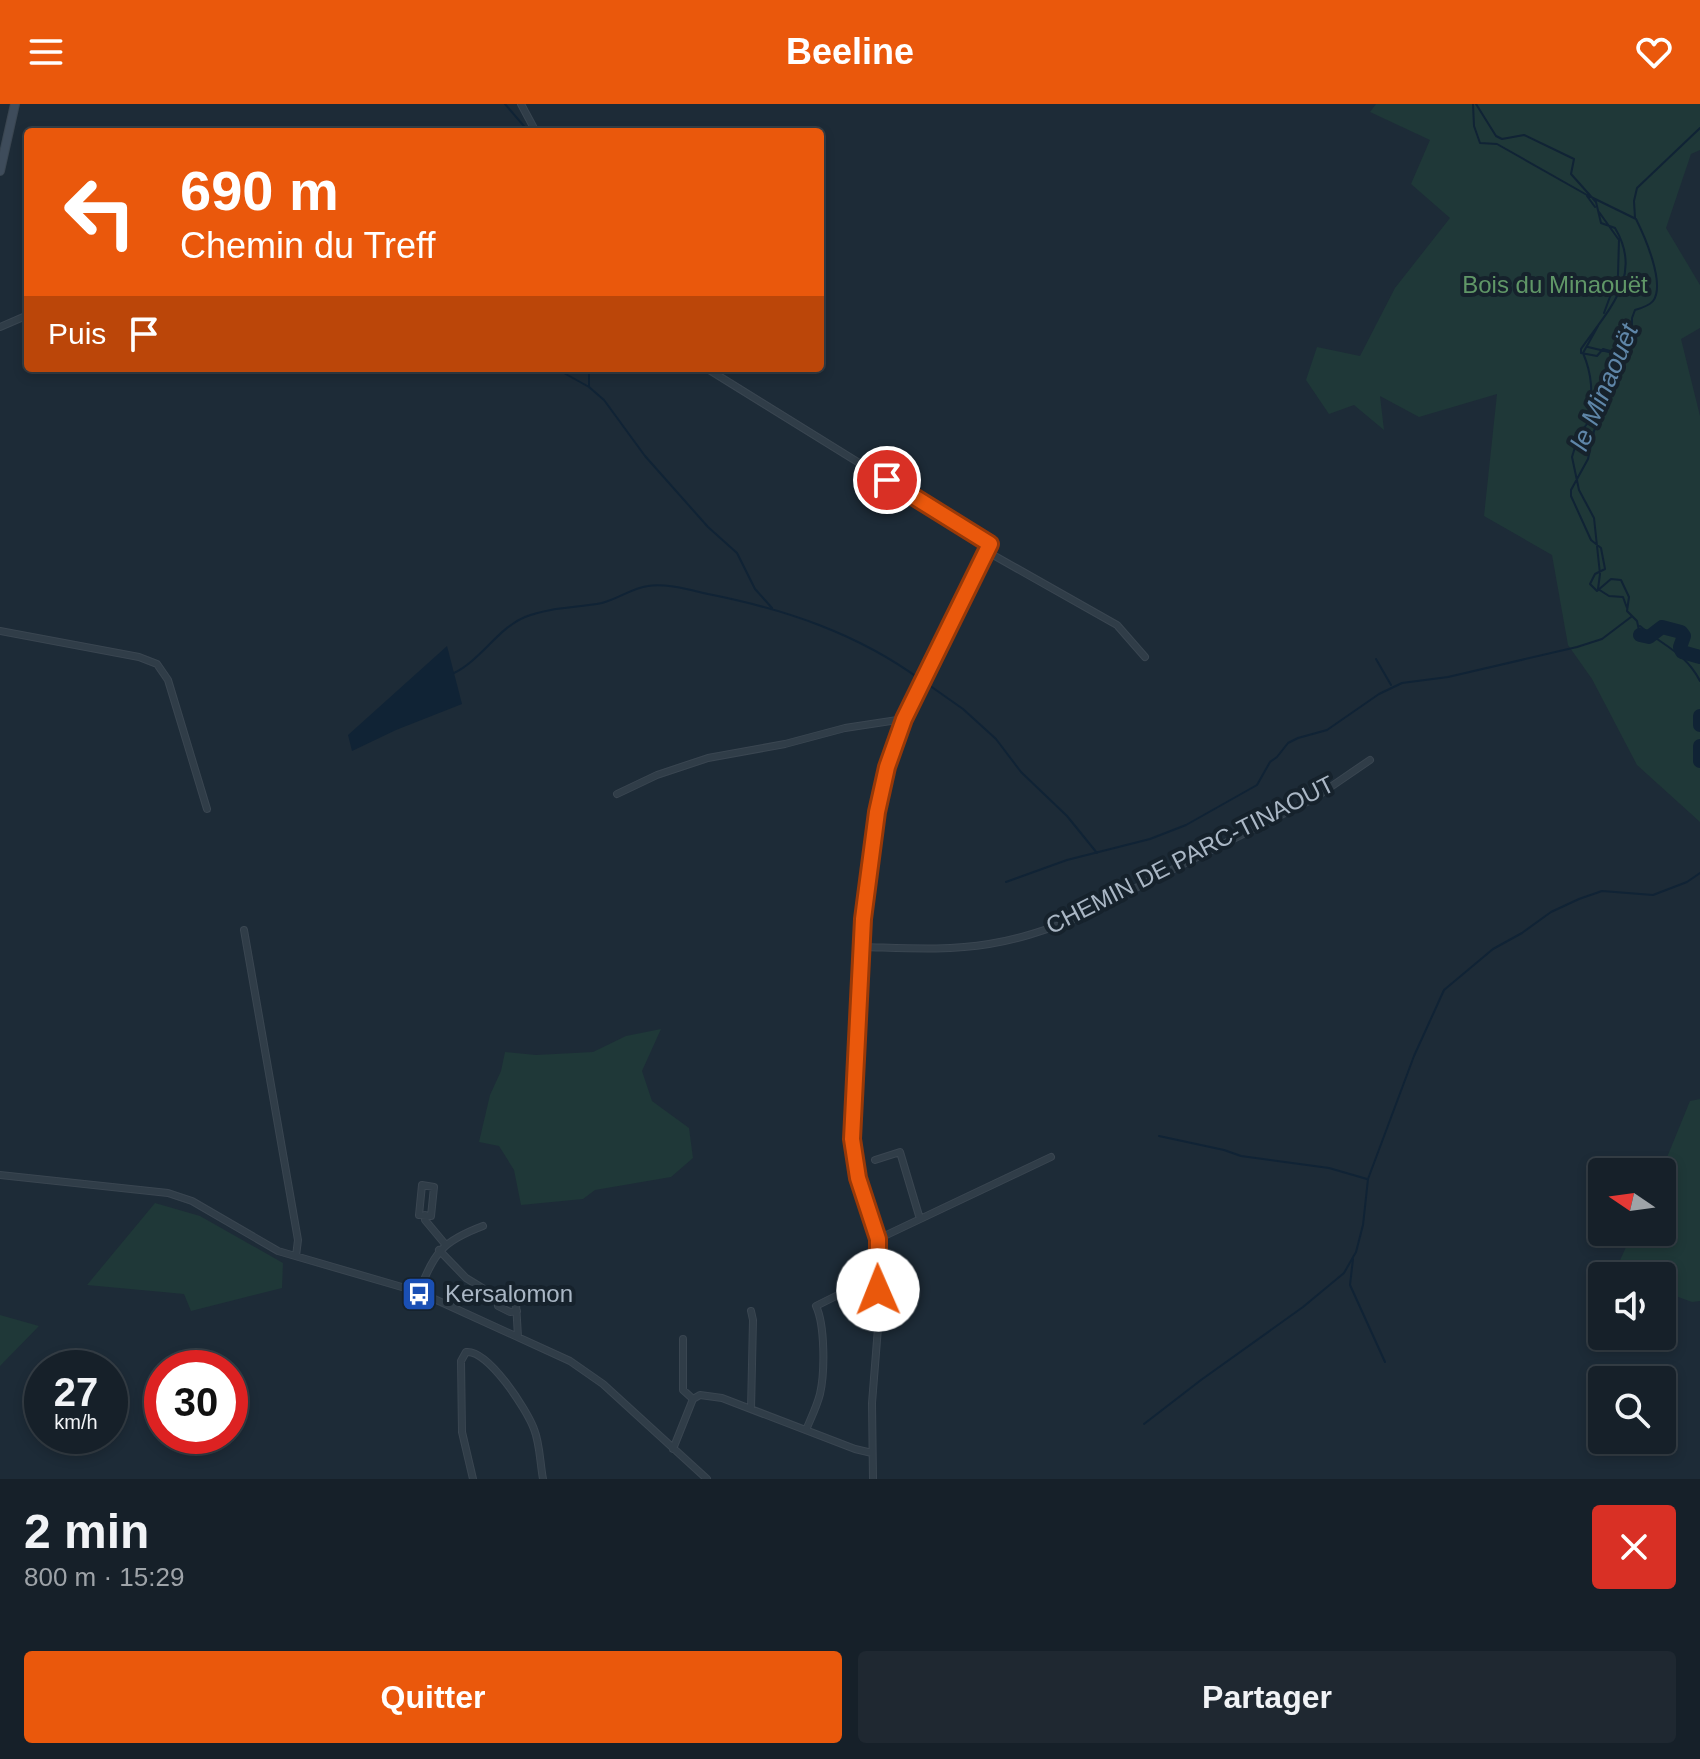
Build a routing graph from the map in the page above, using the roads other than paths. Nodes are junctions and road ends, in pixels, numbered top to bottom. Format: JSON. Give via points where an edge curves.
{"nodes":[{"id":1,"x":15,"y":104,"type":"edge"},
{"id":2,"x":521,"y":104,"type":"edge"},
{"id":3,"x":534,"y":128,"type":"edge"},
{"id":4,"x":0,"y":171,"type":"edge"},
{"id":5,"x":24,"y":317,"type":"edge"},
{"id":6,"x":0,"y":327,"type":"edge"},
{"id":7,"x":712,"y":372,"type":"edge"},
{"id":8,"x":988,"y":548,"type":"junction"},
{"id":9,"x":0,"y":631,"type":"edge"},
{"id":10,"x":1145,"y":657,"type":"dead end"},
{"id":11,"x":904,"y":719,"type":"junction"},
{"id":12,"x":1370,"y":760,"type":"dead end"},
{"id":13,"x":617,"y":794,"type":"dead end"},
{"id":14,"x":207,"y":809,"type":"dead end"},
{"id":15,"x":244,"y":930,"type":"dead end"},
{"id":16,"x":862,"y":947,"type":"junction"},
{"id":17,"x":1051,"y":1157,"type":"dead end"},
{"id":18,"x":875,"y":1160,"type":"dead end"},
{"id":19,"x":0,"y":1175,"type":"edge"},
{"id":20,"x":425,"y":1215,"type":"junction"},
{"id":21,"x":920,"y":1219,"type":"junction"},
{"id":22,"x":483,"y":1226,"type":"dead end"},
{"id":23,"x":878,"y":1239,"type":"junction"},
{"id":24,"x":445,"y":1244,"type":"junction"},
{"id":25,"x":439,"y":1250,"type":"junction"},
{"id":26,"x":296,"y":1256,"type":"junction"},
{"id":27,"x":856,"y":1286,"type":"dead end"},
{"id":28,"x":419,"y":1292,"type":"junction"},
{"id":29,"x":751,"y":1311,"type":"dead end"},
{"id":30,"x":518,"y":1337,"type":"junction"},
{"id":31,"x":683,"y":1339,"type":"dead end"},
{"id":32,"x":693,"y":1399,"type":"junction"},
{"id":33,"x":751,"y":1409,"type":"junction"},
{"id":34,"x":806,"y":1430,"type":"junction"},
{"id":35,"x":673,"y":1449,"type":"junction"},
{"id":36,"x":872,"y":1453,"type":"junction"},
{"id":37,"x":473,"y":1479,"type":"edge"},
{"id":38,"x":543,"y":1479,"type":"edge"},
{"id":39,"x":707,"y":1479,"type":"edge"},
{"id":40,"x":873,"y":1479,"type":"edge"}],
"edges":[{"from":1,"to":4,"type":"main road"},
{"from":2,"to":3,"type":"street"},
{"from":5,"to":6,"type":"street"},
{"from":7,"to":8,"type":"street"},
{"from":8,"to":10,"type":"street","via":[[1117,625]]},
{"from":8,"to":11,"type":"street"},
{"from":9,"to":14,"type":"street","via":[[157,664],[168,680]]},
{"from":11,"to":13,"type":"street","via":[[708,758]]},
{"from":11,"to":16,"type":"street","via":[[877,812]]},
{"from":12,"to":16,"type":"street","name":"CHEMIN DE PARC-TINAOUT","via":[[1313,799],[1068,922],[988,944]]},
{"from":15,"to":26,"type":"street","via":[[298,1240]]},
{"from":16,"to":23,"type":"street","via":[[852,1139],[858,1178]]},
{"from":17,"to":21,"type":"street"},
{"from":18,"to":21,"type":"street","via":[[900,1152]]},
{"from":19,"to":26,"type":"street","via":[[168,1193]]},
{"from":20,"to":20,"type":"street","via":[[431,1216],[434,1187],[422,1185],[419,1215]]},
{"from":20,"to":24,"type":"street"},
{"from":21,"to":23,"type":"street"},
{"from":22,"to":24,"type":"street"},
{"from":23,"to":36,"type":"street"},
{"from":24,"to":25,"type":"street"},
{"from":25,"to":28,"type":"street"},
{"from":25,"to":30,"type":"street","via":[[466,1278],[497,1297],[498,1306],[517,1311]]},
{"from":26,"to":28,"type":"street"},
{"from":27,"to":34,"type":"street","via":[[816,1306],[822,1318],[821,1382]]},
{"from":28,"to":30,"type":"street"},
{"from":29,"to":33,"type":"street"},
{"from":30,"to":35,"type":"street","via":[[592,1376]]},
{"from":31,"to":32,"type":"street","via":[[683,1390]]},
{"from":32,"to":33,"type":"street","via":[[713,1395]]},
{"from":32,"to":35,"type":"street"},
{"from":33,"to":34,"type":"street"},
{"from":34,"to":36,"type":"street"},
{"from":35,"to":39,"type":"street"},
{"from":36,"to":40,"type":"street"},
{"from":37,"to":38,"type":"street","via":[[462,1432],[461,1361],[472,1351],[496,1370],[534,1427]]}]}
